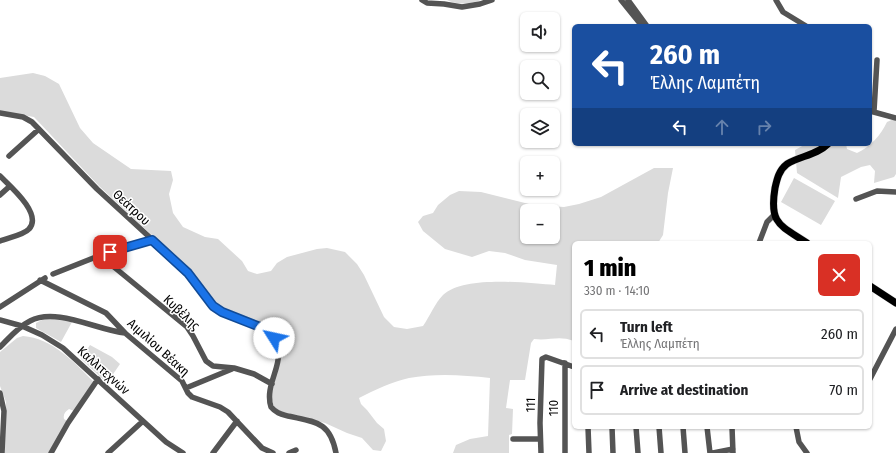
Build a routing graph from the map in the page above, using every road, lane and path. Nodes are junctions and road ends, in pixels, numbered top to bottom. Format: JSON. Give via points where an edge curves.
{"nodes":[{"id":1,"x":422,"y":0,"type":"edge"},
{"id":2,"x":492,"y":0,"type":"edge"},
{"id":3,"x":621,"y":0,"type":"edge"},
{"id":4,"x":628,"y":0,"type":"edge"},
{"id":5,"x":776,"y":0,"type":"edge"},
{"id":6,"x":445,"y":2,"type":"edge"},
{"id":7,"x":640,"y":24,"type":"edge"},
{"id":8,"x":646,"y":24,"type":"edge"},
{"id":9,"x":803,"y":24,"type":"edge"},
{"id":10,"x":877,"y":60,"type":"dead end"},
{"id":11,"x":872,"y":111,"type":"edge"},
{"id":12,"x":0,"y":113,"type":"edge"},
{"id":13,"x":896,"y":118,"type":"edge"},
{"id":14,"x":39,"y":129,"type":"junction"},
{"id":15,"x":826,"y":146,"type":"edge"},
{"id":16,"x":9,"y":156,"type":"dead end"},
{"id":17,"x":0,"y":176,"type":"edge"},
{"id":18,"x":10,"y":186,"type":"junction"},
{"id":19,"x":896,"y":192,"type":"edge"},
{"id":20,"x":0,"y":196,"type":"edge"},
{"id":21,"x":856,"y":199,"type":"dead end"},
{"id":22,"x":774,"y":215,"type":"junction"},
{"id":23,"x":152,"y":240,"type":"junction"},
{"id":24,"x":0,"y":241,"type":"edge"},
{"id":25,"x":760,"y":241,"type":"edge"},
{"id":26,"x":804,"y":241,"type":"edge"},
{"id":27,"x":110,"y":252,"type":"dead end"},
{"id":28,"x":53,"y":274,"type":"dead end"},
{"id":29,"x":872,"y":287,"type":"edge"},
{"id":30,"x":896,"y":303,"type":"edge"},
{"id":31,"x":0,"y":307,"type":"edge"},
{"id":32,"x":0,"y":320,"type":"edge"},
{"id":33,"x":22,"y":326,"type":"junction"},
{"id":34,"x":896,"y":329,"type":"edge"},
{"id":35,"x":125,"y":333,"type":"junction"},
{"id":36,"x":0,"y":347,"type":"edge"},
{"id":37,"x":565,"y":363,"type":"junction"},
{"id":38,"x":572,"y":366,"type":"edge"},
{"id":39,"x":234,"y":368,"type":"junction"},
{"id":40,"x":872,"y":375,"type":"edge"},
{"id":41,"x":98,"y":379,"type":"junction"},
{"id":42,"x":272,"y":384,"type":"junction"},
{"id":43,"x":186,"y":388,"type":"junction"},
{"id":44,"x":0,"y":393,"type":"edge"},
{"id":45,"x":143,"y":421,"type":"junction"},
{"id":46,"x":237,"y":421,"type":"junction"},
{"id":47,"x":588,"y":429,"type":"edge"},
{"id":48,"x":612,"y":429,"type":"edge"},
{"id":49,"x":636,"y":429,"type":"edge"},
{"id":50,"x":659,"y":429,"type":"edge"},
{"id":51,"x":683,"y":429,"type":"edge"},
{"id":52,"x":707,"y":429,"type":"edge"},
{"id":53,"x":732,"y":429,"type":"edge"},
{"id":54,"x":796,"y":429,"type":"edge"},
{"id":55,"x":513,"y":439,"type":"dead end"},
{"id":56,"x":540,"y":439,"type":"junction"},
{"id":57,"x":296,"y":450,"type":"dead end"},
{"id":58,"x":733,"y":451,"type":"edge"},
{"id":59,"x":2,"y":453,"type":"edge"},
{"id":60,"x":51,"y":453,"type":"edge"},
{"id":61,"x":108,"y":453,"type":"edge"},
{"id":62,"x":183,"y":453,"type":"edge"},
{"id":63,"x":213,"y":453,"type":"edge"},
{"id":64,"x":273,"y":453,"type":"edge"},
{"id":65,"x":289,"y":453,"type":"edge"},
{"id":66,"x":336,"y":453,"type":"edge"},
{"id":67,"x":541,"y":453,"type":"edge"},
{"id":68,"x":565,"y":453,"type":"edge"},
{"id":69,"x":590,"y":453,"type":"edge"},
{"id":70,"x":613,"y":453,"type":"edge"},
{"id":71,"x":638,"y":453,"type":"edge"},
{"id":72,"x":661,"y":453,"type":"edge"},
{"id":73,"x":685,"y":453,"type":"edge"},
{"id":74,"x":711,"y":453,"type":"edge"},
{"id":75,"x":807,"y":453,"type":"edge"}],
"edges":[{"from":1,"to":6,"type":"street","via":[[427,3]]},
{"from":2,"to":6,"type":"street","via":[[470,6]]},
{"from":3,"to":7,"type":"street"},
{"from":4,"to":8,"type":"street"},
{"from":5,"to":9,"type":"street","via":[[783,12]]},
{"from":10,"to":11,"type":"street"},
{"from":11,"to":13,"type":"street"},
{"from":12,"to":14,"type":"street","name":"Θεάτρου","via":[[23,117]]},
{"from":14,"to":16,"type":"street"},
{"from":14,"to":23,"type":"street","name":"Θεάτρου","via":[[97,189]]},
{"from":15,"to":22,"type":"main road","via":[[783,167],[774,195]]},
{"from":17,"to":18,"type":"street"},
{"from":18,"to":20,"type":"street"},
{"from":18,"to":24,"type":"street","via":[[23,200],[32,222],[26,232]]},
{"from":19,"to":21,"type":"street","via":[[876,191]]},
{"from":22,"to":25,"type":"street","via":[[767,222]]},
{"from":22,"to":26,"type":"main road","via":[[782,226]]},
{"from":23,"to":27,"type":"street"},
{"from":23,"to":42,"type":"street","name":"Θεάτρου","via":[[188,273],[213,306],[265,329],[274,338],[279,350]]},
{"from":28,"to":39,"type":"street","name":"Κυβέλης","via":[[100,255],[187,327],[209,364]]},
{"from":29,"to":30,"type":"main road"},
{"from":31,"to":35,"type":"street","name":"Αιμιλίου Βέακη","via":[[42,279],[101,310]]},
{"from":32,"to":33,"type":"street","name":"Καλλιτεχνών"},
{"from":33,"to":35,"type":"street","via":[[45,316]]},
{"from":33,"to":36,"type":"street"},
{"from":33,"to":41,"type":"street","name":"Καλλιτεχνών","via":[[54,342]]},
{"from":34,"to":40,"type":"street"},
{"from":35,"to":43,"type":"street","name":"Αιμιλίου Βέακη","via":[[176,376]]},
{"from":37,"to":38,"type":"street"},
{"from":37,"to":56,"type":"street","name":"111","via":[[543,358]]},
{"from":37,"to":68,"type":"street","name":"110"},
{"from":39,"to":42,"type":"street","name":"Κυβέλης","via":[[254,374]]},
{"from":39,"to":43,"type":"street"},
{"from":41,"to":45,"type":"street","name":"Καλλιτεχνών"},
{"from":41,"to":60,"type":"street"},
{"from":42,"to":66,"type":"street","name":"Θεάτρου","via":[[269,402],[274,411],[325,427]]},
{"from":43,"to":46,"type":"street","name":"Αιμιλίου Βέακη","via":[[192,397],[220,407]]},
{"from":44,"to":59,"type":"street","via":[[4,411]]},
{"from":45,"to":61,"type":"street"},
{"from":45,"to":62,"type":"street","name":"Καλλιτεχνών","via":[[166,442]]},
{"from":46,"to":63,"type":"street"},
{"from":46,"to":64,"type":"street","name":"Αιμιλίου Βέακη","via":[[262,448]]},
{"from":47,"to":69,"type":"street"},
{"from":48,"to":70,"type":"street"},
{"from":49,"to":71,"type":"street"},
{"from":50,"to":72,"type":"street"},
{"from":51,"to":73,"type":"street"},
{"from":52,"to":74,"type":"street"},
{"from":53,"to":58,"type":"street"},
{"from":54,"to":75,"type":"street","via":[[799,442]]},
{"from":55,"to":56,"type":"street"},
{"from":56,"to":67,"type":"street","name":"111"},
{"from":57,"to":65,"type":"street"},
{"from":58,"to":74,"type":"street"}]}
